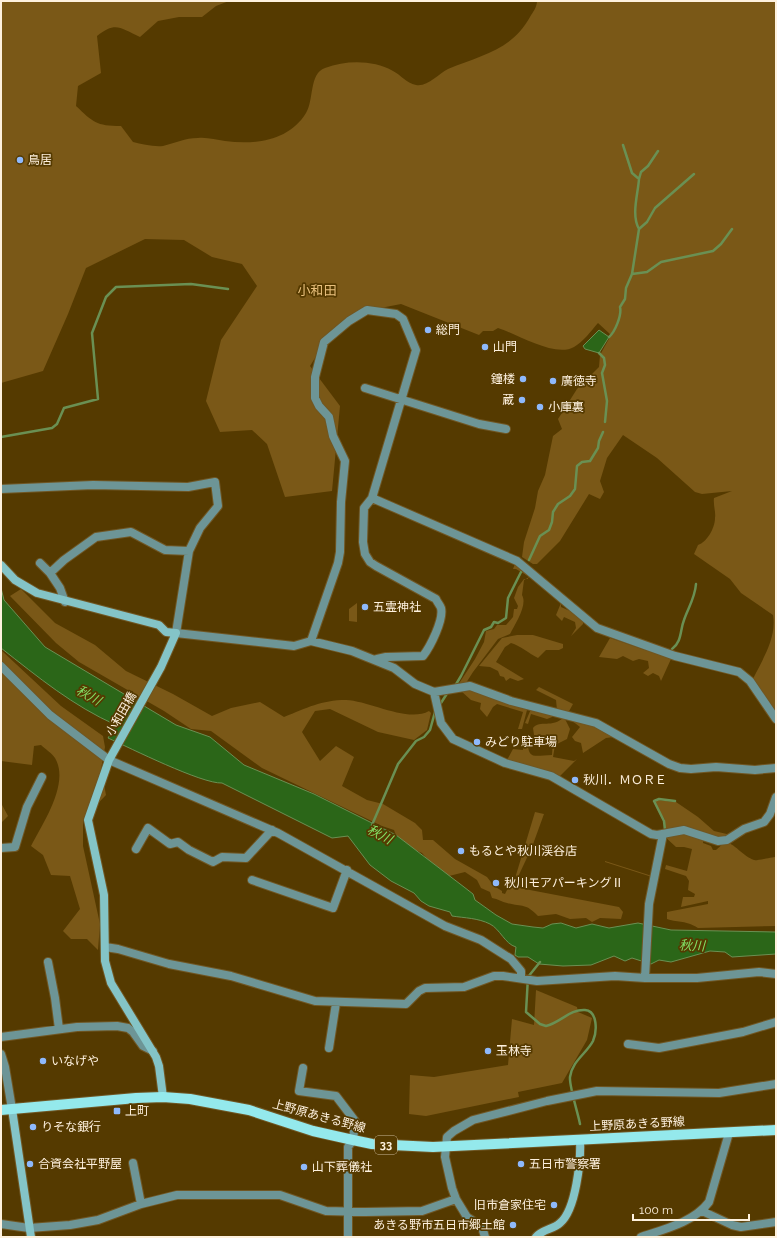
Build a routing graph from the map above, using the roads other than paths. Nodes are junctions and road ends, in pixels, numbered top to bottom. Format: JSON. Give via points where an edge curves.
{"nodes":[{"id":1,"x":365,"y":388,"type":"dead end"},
{"id":2,"x":401,"y":400,"type":"junction"},
{"id":3,"x":506,"y":428,"type":"dead end"},
{"id":4,"x":1,"y":489,"type":"edge"},
{"id":5,"x":372,"y":498,"type":"junction"},
{"id":6,"x":189,"y":551,"type":"junction"},
{"id":7,"x":40,"y":563,"type":"dead end"},
{"id":8,"x":1,"y":565,"type":"edge"},
{"id":9,"x":50,"y":573,"type":"junction"},
{"id":10,"x":65,"y":602,"type":"junction"},
{"id":11,"x":310,"y":641,"type":"junction"},
{"id":12,"x":377,"y":659,"type":"junction"},
{"id":13,"x":1,"y":666,"type":"edge"},
{"id":14,"x":434,"y":692,"type":"junction"},
{"id":15,"x":776,"y":719,"type":"edge"},
{"id":16,"x":110,"y":758,"type":"junction"},
{"id":17,"x":776,"y":768,"type":"edge"},
{"id":18,"x":42,"y":777,"type":"dead end"},
{"id":19,"x":776,"y":797,"type":"edge"},
{"id":20,"x":272,"y":830,"type":"junction"},
{"id":21,"x":663,"y":834,"type":"junction"},
{"id":22,"x":1,"y":848,"type":"edge"},
{"id":23,"x":136,"y":849,"type":"dead end"},
{"id":24,"x":347,"y":870,"type":"junction"},
{"id":25,"x":252,"y":880,"type":"dead end"},
{"id":26,"x":105,"y":947,"type":"junction"},
{"id":27,"x":48,"y":962,"type":"dead end"},
{"id":28,"x":776,"y":974,"type":"edge"},
{"id":29,"x":645,"y":976,"type":"junction"},
{"id":30,"x":522,"y":978,"type":"junction"},
{"id":31,"x":336,"y":1003,"type":"junction"},
{"id":32,"x":776,"y":1022,"type":"edge"},
{"id":33,"x":59,"y":1029,"type":"junction"},
{"id":34,"x":1,"y":1037,"type":"edge"},
{"id":35,"x":628,"y":1044,"type":"dead end"},
{"id":36,"x":330,"y":1048,"type":"dead end"},
{"id":37,"x":153,"y":1051,"type":"junction"},
{"id":38,"x":1,"y":1054,"type":"edge"},
{"id":39,"x":303,"y":1068,"type":"dead end"},
{"id":40,"x":776,"y":1084,"type":"edge"},
{"id":41,"x":163,"y":1097,"type":"junction"},
{"id":42,"x":12,"y":1109,"type":"junction"},
{"id":43,"x":1,"y":1110,"type":"edge"},
{"id":44,"x":776,"y":1130,"type":"edge"},
{"id":45,"x":729,"y":1132,"type":"junction"},
{"id":46,"x":353,"y":1140,"type":"junction"},
{"id":47,"x":580,"y":1140,"type":"junction"},
{"id":48,"x":445,"y":1148,"type":"junction"},
{"id":49,"x":133,"y":1163,"type":"dead end"},
{"id":50,"x":456,"y":1199,"type":"junction"},
{"id":51,"x":141,"y":1204,"type":"junction"},
{"id":52,"x":347,"y":1211,"type":"junction"},
{"id":53,"x":702,"y":1211,"type":"junction"},
{"id":54,"x":776,"y":1222,"type":"edge"},
{"id":55,"x":1,"y":1224,"type":"edge"},
{"id":56,"x":29,"y":1228,"type":"junction"},
{"id":57,"x":31,"y":1237,"type":"edge"},
{"id":58,"x":348,"y":1237,"type":"edge"},
{"id":59,"x":485,"y":1237,"type":"edge"},
{"id":60,"x":536,"y":1237,"type":"edge"},
{"id":61,"x":641,"y":1237,"type":"edge"}],
"edges":[{"from":1,"to":2,"type":"street"},
{"from":2,"to":3,"type":"street","via":[[479,424]]},
{"from":2,"to":5,"type":"street"},
{"from":2,"to":11,"type":"street","via":[[416,350],[404,319],[396,314],[367,310],[324,342],[315,377],[315,398],[330,417],[334,440],[345,461],[338,563]]},
{"from":4,"to":6,"type":"street","via":[[93,485],[188,487],[215,482],[218,506],[200,528]]},
{"from":5,"to":12,"type":"street","via":[[364,508],[365,554],[376,566],[436,599],[441,609],[431,647],[423,656]]},
{"from":5,"to":15,"type":"street","via":[[517,561],[597,628],[682,658],[739,672],[750,681]]},
{"from":6,"to":9,"type":"street","via":[[165,550],[131,532],[96,537]]},
{"from":6,"to":11,"type":"street","via":[[176,633],[294,646]]},
{"from":7,"to":9,"type":"street"},
{"from":8,"to":10,"type":"street","via":[[26,588]]},
{"from":9,"to":10,"type":"street"},
{"from":10,"to":16,"type":"street","name":"小和田橋","via":[[159,625],[166,632],[176,633],[152,684]]},
{"from":11,"to":12,"type":"street"},
{"from":12,"to":14,"type":"street","via":[[415,684]]},
{"from":13,"to":16,"type":"street","via":[[50,715]]},
{"from":14,"to":17,"type":"street","via":[[470,686],[511,701],[596,722],[680,768]]},
{"from":14,"to":21,"type":"street","via":[[441,723],[453,739],[505,763],[551,776],[651,834]]},
{"from":16,"to":20,"type":"street"},
{"from":16,"to":26,"type":"street","name":"小和田橋","via":[[88,820],[104,895]]},
{"from":18,"to":22,"type":"street","via":[[28,807],[15,847]]},
{"from":19,"to":21,"type":"street","via":[[764,822],[744,829],[727,840],[718,841],[684,830]]},
{"from":20,"to":23,"type":"street","via":[[246,858],[222,856],[213,862],[178,842],[170,844],[148,828]]},
{"from":20,"to":24,"type":"street"},
{"from":21,"to":29,"type":"street","via":[[649,912]]},
{"from":24,"to":25,"type":"street","via":[[333,908]]},
{"from":24,"to":30,"type":"street","via":[[445,926],[481,940],[498,950],[518,965]]},
{"from":26,"to":31,"type":"street","via":[[169,964],[231,976],[315,1001]]},
{"from":26,"to":37,"type":"street","name":"小和田橋","via":[[105,961],[111,983]]},
{"from":27,"to":33,"type":"street"},
{"from":28,"to":29,"type":"street","via":[[759,972],[697,978]]},
{"from":29,"to":30,"type":"street","via":[[531,981]]},
{"from":30,"to":31,"type":"street","via":[[494,976],[464,986],[425,988],[406,1004]]},
{"from":31,"to":36,"type":"street"},
{"from":32,"to":35,"type":"street","via":[[743,1032],[659,1048]]},
{"from":33,"to":34,"type":"street"},
{"from":33,"to":37,"type":"street","via":[[117,1026],[128,1028],[143,1046]]},
{"from":37,"to":41,"type":"street","name":"小和田橋","via":[[159,1066]]},
{"from":38,"to":42,"type":"street"},
{"from":39,"to":46,"type":"street","via":[[299,1091],[336,1096],[355,1121]]},
{"from":40,"to":48,"type":"street","via":[[719,1093],[615,1090],[580,1093],[473,1120],[450,1134]]},
{"from":41,"to":42,"type":"main road","name":"上野原あきる野線","number":"33"},
{"from":41,"to":46,"type":"main road","name":"上野原あきる野線","number":"33","via":[[250,1110],[313,1131]]},
{"from":42,"to":43,"type":"main road","name":"上野原あきる野線","number":"33"},
{"from":42,"to":56,"type":"street"},
{"from":44,"to":45,"type":"main road","name":"上野原あきる野線","number":"33"},
{"from":45,"to":47,"type":"main road","name":"上野原あきる野線","number":"33"},
{"from":45,"to":53,"type":"street","via":[[709,1202]]},
{"from":46,"to":48,"type":"main road","name":"上野原あきる野線","number":"33","via":[[391,1146]]},
{"from":46,"to":52,"type":"street","via":[[348,1147]]},
{"from":47,"to":48,"type":"main road","name":"上野原あきる野線","number":"33"},
{"from":47,"to":60,"type":"street","via":[[581,1158],[570,1211],[560,1224]]},
{"from":48,"to":50,"type":"street"},
{"from":49,"to":51,"type":"street"},
{"from":50,"to":52,"type":"street","via":[[422,1211]]},
{"from":50,"to":59,"type":"street","via":[[467,1217],[482,1227]]},
{"from":51,"to":52,"type":"street","via":[[177,1195],[280,1195],[326,1211]]},
{"from":51,"to":56,"type":"street","via":[[98,1220]]},
{"from":52,"to":58,"type":"street"},
{"from":53,"to":54,"type":"street","via":[[732,1226]]},
{"from":53,"to":61,"type":"street"},
{"from":55,"to":56,"type":"street"},
{"from":56,"to":57,"type":"street"}]}
